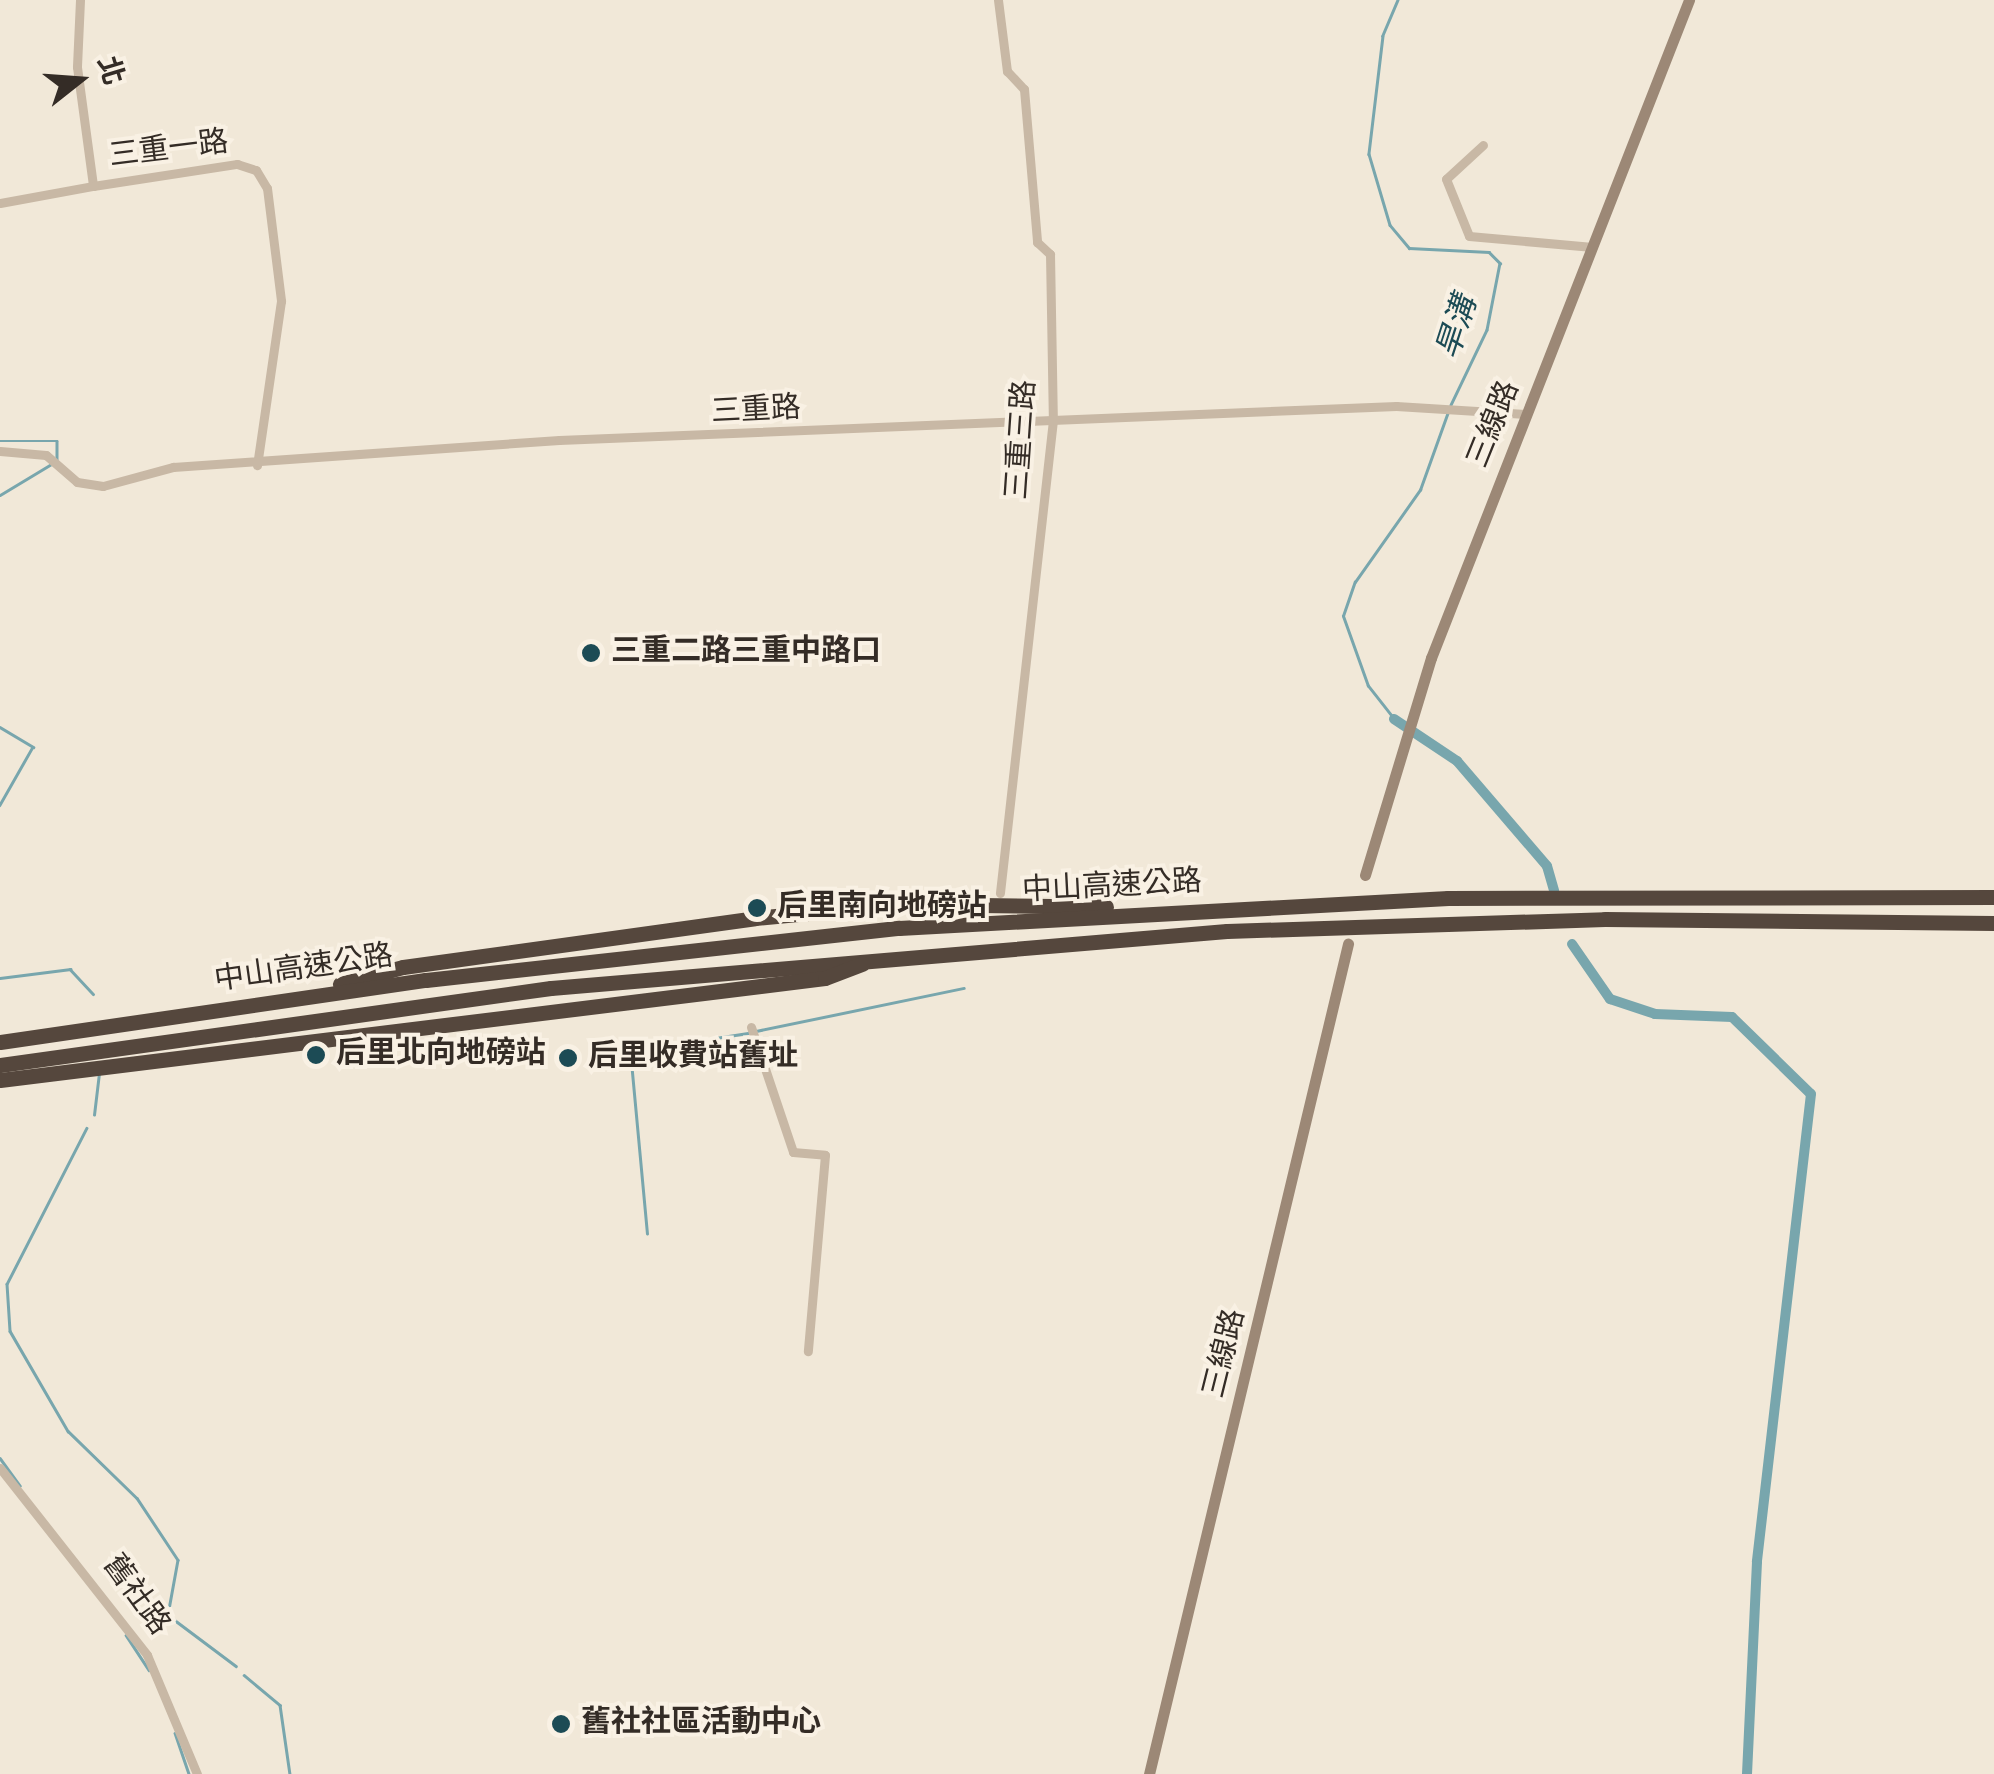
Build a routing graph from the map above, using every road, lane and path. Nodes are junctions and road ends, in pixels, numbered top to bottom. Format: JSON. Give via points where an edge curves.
{"nodes":[{"id":1,"x":80,"y":0,"type":"edge"},
{"id":2,"x":998,"y":0,"type":"edge"},
{"id":3,"x":1689,"y":0,"type":"edge"},
{"id":4,"x":1482,"y":144,"type":"dead end"},
{"id":5,"x":93,"y":186,"type":"junction"},
{"id":6,"x":0,"y":203,"type":"edge"},
{"id":7,"x":1593,"y":247,"type":"junction"},
{"id":8,"x":1527,"y":414,"type":"junction"},
{"id":9,"x":1053,"y":420,"type":"junction"},
{"id":10,"x":0,"y":451,"type":"edge"},
{"id":11,"x":257,"y":465,"type":"junction"},
{"id":12,"x":1365,"y":875,"type":"dead end"},
{"id":13,"x":1000,"y":892,"type":"dead end"},
{"id":14,"x":1994,"y":897,"type":"edge"},
{"id":15,"x":1270,"y":907,"type":"junction"},
{"id":16,"x":1994,"y":922,"type":"edge"},
{"id":17,"x":1348,"y":944,"type":"dead end"},
{"id":18,"x":884,"y":956,"type":"junction"},
{"id":19,"x":279,"y":1001,"type":"junction"},
{"id":20,"x":751,"y":1027,"type":"dead end"},
{"id":21,"x":0,"y":1042,"type":"edge"},
{"id":22,"x":0,"y":1066,"type":"edge"},
{"id":23,"x":0,"y":1080,"type":"edge"},
{"id":24,"x":808,"y":1351,"type":"dead end"},
{"id":25,"x":0,"y":1468,"type":"edge"},
{"id":26,"x":197,"y":1774,"type":"edge"},
{"id":27,"x":1148,"y":1774,"type":"edge"}],
"edges":[{"from":1,"to":5,"type":"street","name":"三重一路","via":[[77,67]]},
{"from":2,"to":9,"type":"street","name":"三重三路","via":[[1006,71],[1024,89],[1037,242],[1050,254]]},
{"from":3,"to":7,"type":"street","name":"三線路"},
{"from":4,"to":7,"type":"street","via":[[1446,179],[1470,236]]},
{"from":5,"to":6,"type":"street"},
{"from":5,"to":11,"type":"street","name":"三重一路","via":[[204,166],[256,170],[281,300]]},
{"from":7,"to":8,"type":"street","name":"三線路"},
{"from":8,"to":9,"type":"street","name":"三重路","via":[[1396,406]]},
{"from":8,"to":12,"type":"street","name":"三線路","via":[[1431,658]]},
{"from":9,"to":11,"type":"street","name":"三重路","via":[[559,440]]},
{"from":9,"to":13,"type":"street","name":"三重三路"},
{"from":10,"to":11,"type":"street","name":"三重路","via":[[46,455],[89,486],[173,467]]},
{"from":14,"to":15,"type":"highway","name":"中山高速公路"},
{"from":15,"to":19,"type":"highway","name":"中山高速公路","via":[[899,928]]},
{"from":15,"to":19,"type":"highway","via":[[904,904],[521,948],[403,967]]},
{"from":16,"to":18,"type":"highway","name":"中山高速公路","via":[[1375,925]]},
{"from":17,"to":27,"type":"street","name":"三線路"},
{"from":18,"to":22,"type":"highway","name":"中山高速公路","via":[[444,1000]]},
{"from":18,"to":23,"type":"highway","via":[[825,978]]},
{"from":19,"to":21,"type":"highway","name":"中山高速公路"},
{"from":20,"to":24,"type":"street","via":[[793,1152],[825,1156]]},
{"from":25,"to":26,"type":"street","name":"舊社路","via":[[21,1484],[147,1655]]}]}
